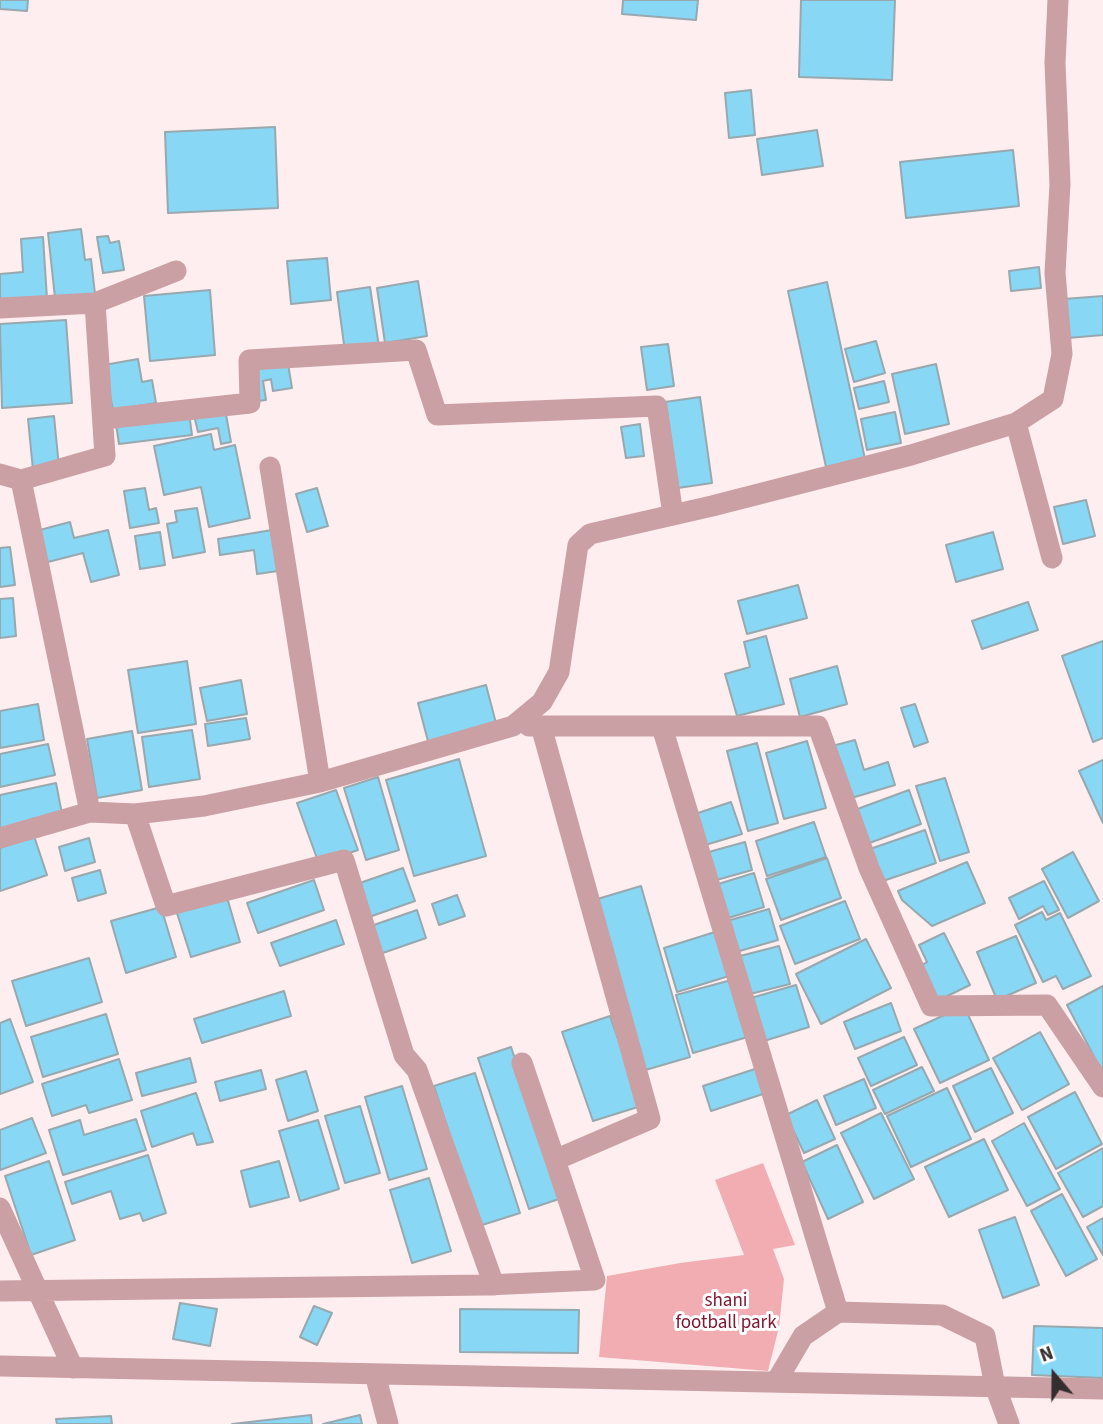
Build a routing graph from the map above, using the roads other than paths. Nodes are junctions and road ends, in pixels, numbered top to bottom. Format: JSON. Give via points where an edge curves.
{"nodes":[{"id":1,"x":1058,"y":0,"type":"edge"},
{"id":2,"x":176,"y":271,"type":"dead end"},
{"id":3,"x":95,"y":303,"type":"junction"},
{"id":4,"x":0,"y":308,"type":"edge"},
{"id":5,"x":104,"y":419,"type":"junction"},
{"id":6,"x":1016,"y":423,"type":"junction"},
{"id":7,"x":270,"y":467,"type":"dead end"},
{"id":8,"x":0,"y":474,"type":"edge"},
{"id":9,"x":21,"y":480,"type":"junction"},
{"id":10,"x":673,"y":515,"type":"junction"},
{"id":11,"x":1052,"y":558,"type":"dead end"},
{"id":12,"x":513,"y":726,"type":"junction"},
{"id":13,"x":541,"y":726,"type":"junction"},
{"id":14,"x":662,"y":727,"type":"junction"},
{"id":15,"x":320,"y":782,"type":"junction"},
{"id":16,"x":90,"y":812,"type":"junction"},
{"id":17,"x":135,"y":814,"type":"junction"},
{"id":18,"x":0,"y":838,"type":"edge"},
{"id":19,"x":522,"y":1063,"type":"dead end"},
{"id":20,"x":1103,"y":1087,"type":"edge"},
{"id":21,"x":555,"y":1160,"type":"junction"},
{"id":22,"x":0,"y":1208,"type":"edge"},
{"id":23,"x":494,"y":1285,"type":"junction"},
{"id":24,"x":0,"y":1291,"type":"edge"},
{"id":25,"x":38,"y":1292,"type":"junction"},
{"id":26,"x":838,"y":1311,"type":"junction"},
{"id":27,"x":0,"y":1366,"type":"edge"},
{"id":28,"x":73,"y":1368,"type":"junction"},
{"id":29,"x":375,"y":1374,"type":"junction"},
{"id":30,"x":776,"y":1382,"type":"junction"},
{"id":31,"x":995,"y":1386,"type":"junction"},
{"id":32,"x":1103,"y":1389,"type":"edge"},
{"id":33,"x":388,"y":1424,"type":"edge"},
{"id":34,"x":1009,"y":1424,"type":"edge"}],
"edges":[{"from":1,"to":6,"type":"street","via":[[1055,63],[1060,184],[1055,273],[1062,354],[1053,399]]},
{"from":2,"to":3,"type":"street"},
{"from":3,"to":4,"type":"street"},
{"from":3,"to":5,"type":"street"},
{"from":5,"to":9,"type":"street","via":[[105,456]]},
{"from":5,"to":10,"type":"street","via":[[250,403],[249,360],[416,350],[437,415],[657,406]]},
{"from":6,"to":10,"type":"street"},
{"from":6,"to":11,"type":"street"},
{"from":7,"to":15,"type":"street"},
{"from":8,"to":9,"type":"street"},
{"from":9,"to":16,"type":"street"},
{"from":10,"to":12,"type":"street","via":[[590,534],[578,545],[559,671],[542,702]]},
{"from":12,"to":13,"type":"street"},
{"from":12,"to":15,"type":"street"},
{"from":13,"to":14,"type":"street"},
{"from":13,"to":21,"type":"street","via":[[650,1119]]},
{"from":14,"to":20,"type":"street","via":[[818,726],[869,868],[931,1006],[1047,1005]]},
{"from":14,"to":26,"type":"street"},
{"from":15,"to":17,"type":"street","via":[[204,806]]},
{"from":16,"to":17,"type":"street"},
{"from":16,"to":18,"type":"street"},
{"from":17,"to":23,"type":"street","via":[[166,906],[344,860],[404,1055],[417,1070]]},
{"from":19,"to":21,"type":"street"},
{"from":21,"to":23,"type":"street","via":[[595,1280]]},
{"from":22,"to":25,"type":"street"},
{"from":23,"to":25,"type":"street"},
{"from":24,"to":25,"type":"street"},
{"from":25,"to":28,"type":"street"},
{"from":26,"to":30,"type":"street","via":[[803,1336]]},
{"from":26,"to":31,"type":"street","via":[[942,1315],[985,1336]]},
{"from":27,"to":28,"type":"street"},
{"from":28,"to":29,"type":"street"},
{"from":29,"to":30,"type":"street"},
{"from":29,"to":33,"type":"street"},
{"from":30,"to":31,"type":"street"},
{"from":31,"to":32,"type":"street"},
{"from":31,"to":34,"type":"street"}]}
